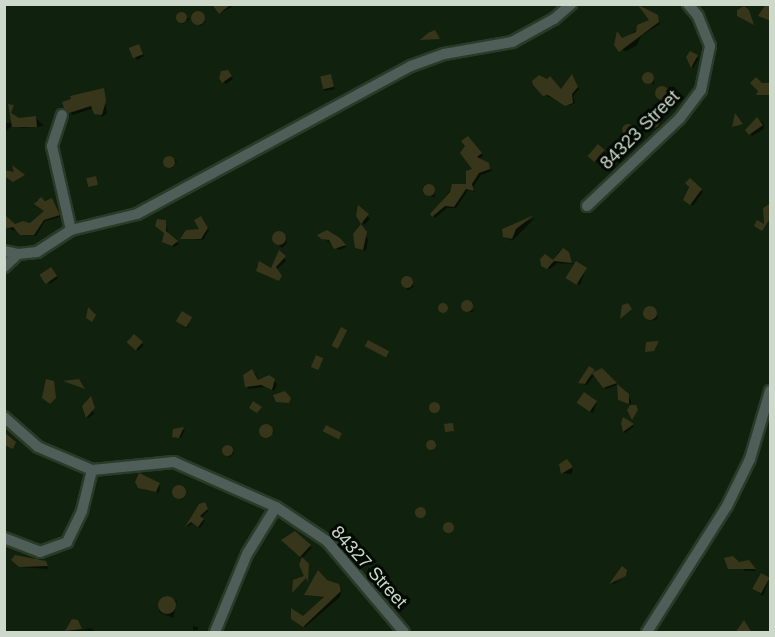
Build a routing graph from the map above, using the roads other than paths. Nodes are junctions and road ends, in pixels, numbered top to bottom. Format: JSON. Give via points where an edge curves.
{"nodes":[{"id":1,"x":571,"y":4,"type":"edge"},
{"id":2,"x":688,"y":4,"type":"edge"},
{"id":3,"x":62,"y":115,"type":"dead end"},
{"id":4,"x":587,"y":206,"type":"dead end"},
{"id":5,"x":71,"y":231,"type":"junction"},
{"id":6,"x":4,"y":251,"type":"edge"},
{"id":7,"x":18,"y":254,"type":"junction"},
{"id":8,"x":4,"y":267,"type":"edge"},
{"id":9,"x":771,"y":391,"type":"edge"},
{"id":10,"x":4,"y":417,"type":"edge"},
{"id":11,"x":92,"y":470,"type":"junction"},
{"id":12,"x":276,"y":507,"type":"junction"},
{"id":13,"x":4,"y":538,"type":"edge"},
{"id":14,"x":215,"y":633,"type":"edge"},
{"id":15,"x":404,"y":633,"type":"edge"},
{"id":16,"x":647,"y":633,"type":"edge"}],
"edges":[{"from":1,"to":5,"type":"street","via":[[554,19],[512,42],[444,54],[411,66],[137,214]]},
{"from":2,"to":4,"type":"street","name":"84323 Street","via":[[698,16],[710,46],[700,90],[680,118]]},
{"from":3,"to":5,"type":"street","via":[[52,146]]},
{"from":5,"to":7,"type":"street","via":[[37,252]]},
{"from":6,"to":7,"type":"street"},
{"from":7,"to":8,"type":"street"},
{"from":9,"to":16,"type":"street","via":[[750,459],[727,506]]},
{"from":10,"to":11,"type":"street","via":[[38,447]]},
{"from":11,"to":12,"type":"street","name":"84327 Street","via":[[174,462]]},
{"from":11,"to":13,"type":"street","via":[[82,511],[67,542],[40,552]]},
{"from":12,"to":14,"type":"street","via":[[247,554]]},
{"from":12,"to":15,"type":"street","name":"84327 Street","via":[[327,541]]}]}
